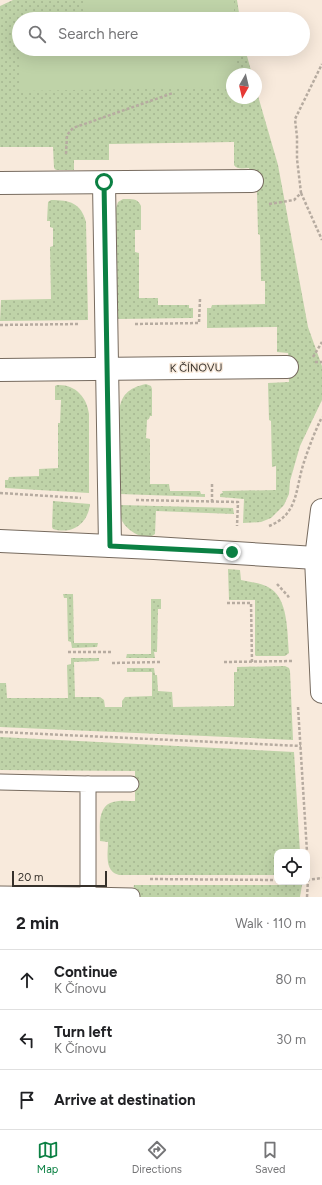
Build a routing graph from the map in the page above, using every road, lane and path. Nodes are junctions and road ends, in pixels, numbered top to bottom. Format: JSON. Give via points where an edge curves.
{"nodes":[{"id":1,"x":322,"y":64,"type":"edge"},
{"id":2,"x":173,"y":93,"type":"dead end"},
{"id":3,"x":249,"y":181,"type":"joint"},
{"id":4,"x":104,"y":182,"type":"junction"},
{"id":5,"x":0,"y":183,"type":"edge"},
{"id":6,"x":66,"y":183,"type":"junction"},
{"id":7,"x":301,"y":193,"type":"junction"},
{"id":8,"x":322,"y":240,"type":"edge"},
{"id":9,"x":287,"y":366,"type":"dead end"},
{"id":10,"x":106,"y":369,"type":"junction"},
{"id":11,"x":0,"y":370,"type":"edge"},
{"id":12,"x":322,"y":417,"type":"edge"},
{"id":13,"x":212,"y":484,"type":"dead end"},
{"id":14,"x":212,"y":502,"type":"dead end"},
{"id":15,"x":322,"y":510,"type":"edge"},
{"id":16,"x":265,"y":528,"type":"dead end"},
{"id":17,"x":0,"y":541,"type":"edge"},
{"id":18,"x":110,"y":546,"type":"junction"},
{"id":19,"x":316,"y":558,"type":"junction"},
{"id":20,"x":275,"y":583,"type":"dead end"},
{"id":21,"x":227,"y":603,"type":"dead end"},
{"id":22,"x":290,"y":603,"type":"dead end"},
{"id":23,"x":68,"y":652,"type":"dead end"},
{"id":24,"x":112,"y":652,"type":"dead end"},
{"id":25,"x":296,"y":661,"type":"dead end"},
{"id":26,"x":160,"y":662,"type":"dead end"},
{"id":27,"x":224,"y":662,"type":"dead end"},
{"id":28,"x":252,"y":662,"type":"junction"},
{"id":29,"x":112,"y":663,"type":"dead end"},
{"id":30,"x":322,"y":692,"type":"edge"},
{"id":31,"x":298,"y":700,"type":"dead end"},
{"id":32,"x":0,"y":732,"type":"edge"},
{"id":33,"x":301,"y":746,"type":"junction"},
{"id":34,"x":0,"y":782,"type":"edge"},
{"id":35,"x":88,"y":784,"type":"junction"},
{"id":36,"x":131,"y":784,"type":"dead end"},
{"id":37,"x":306,"y":849,"type":"edge"},
{"id":38,"x":322,"y":878,"type":"edge"},
{"id":39,"x":310,"y":880,"type":"edge"},
{"id":40,"x":308,"y":885,"type":"edge"},
{"id":41,"x":0,"y":894,"type":"edge"},
{"id":42,"x":88,"y":895,"type":"junction"},
{"id":43,"x":132,"y":896,"type":"edge"},
{"id":44,"x":307,"y":897,"type":"edge"}],
"edges":[{"from":1,"to":7,"type":"path","via":[[295,118]]},
{"from":2,"to":6,"type":"path","via":[[73,128],[67,135],[66,142]]},
{"from":3,"to":4,"type":"street"},
{"from":3,"to":7,"type":"path","via":[[256,206],[294,200]]},
{"from":4,"to":6,"type":"street"},
{"from":4,"to":10,"type":"street"},
{"from":5,"to":6,"type":"street"},
{"from":7,"to":8,"type":"path"},
{"from":9,"to":10,"type":"street","name":"K ČÍNOVU"},
{"from":10,"to":11,"type":"street","name":"K ČÍNOVU"},
{"from":10,"to":18,"type":"street"},
{"from":12,"to":16,"type":"path","via":[[303,464],[290,510],[278,523]]},
{"from":13,"to":14,"type":"path"},
{"from":15,"to":19,"type":"street"},
{"from":17,"to":18,"type":"street"},
{"from":18,"to":19,"type":"street"},
{"from":19,"to":30,"type":"street"},
{"from":20,"to":22,"type":"path","via":[[288,596]]},
{"from":21,"to":28,"type":"path","via":[[251,603]]},
{"from":23,"to":24,"type":"path"},
{"from":25,"to":28,"type":"path"},
{"from":26,"to":29,"type":"path"},
{"from":27,"to":28,"type":"path"},
{"from":31,"to":33,"type":"path"},
{"from":32,"to":33,"type":"path"},
{"from":33,"to":37,"type":"path"},
{"from":34,"to":35,"type":"lane"},
{"from":35,"to":36,"type":"lane"},
{"from":35,"to":42,"type":"lane"},
{"from":38,"to":39,"type":"path"},
{"from":40,"to":44,"type":"path"},
{"from":41,"to":42,"type":"lane"},
{"from":42,"to":43,"type":"lane"}]}
